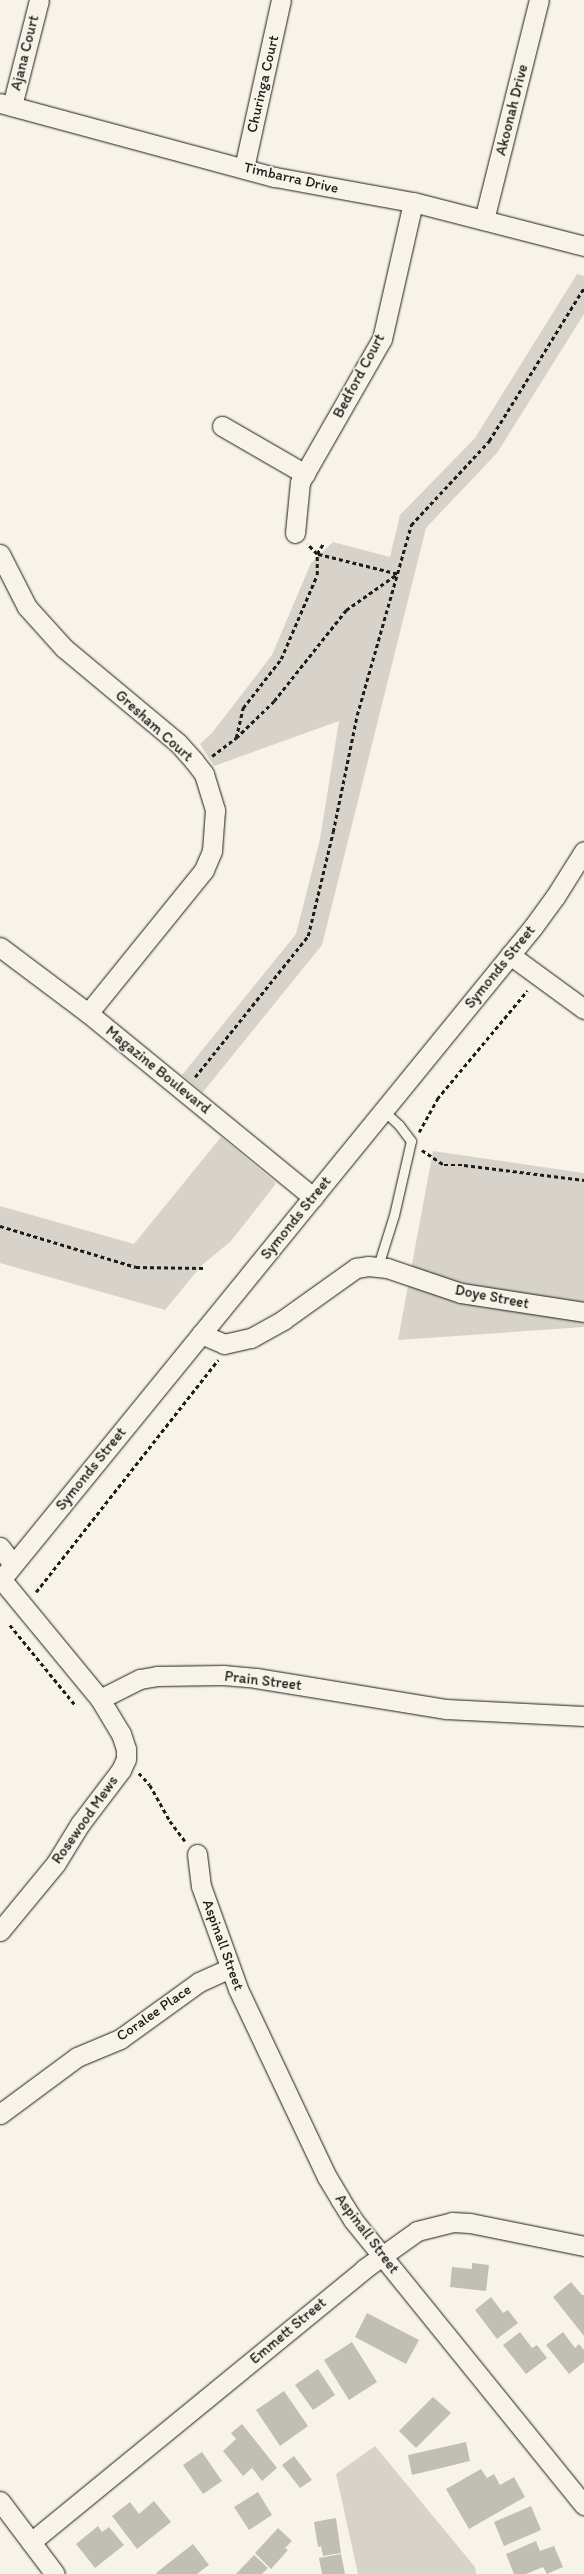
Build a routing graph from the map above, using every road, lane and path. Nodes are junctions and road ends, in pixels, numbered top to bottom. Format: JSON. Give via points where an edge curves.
{"nodes":[{"id":1,"x":39,"y":0,"type":"edge"},
{"id":2,"x":281,"y":0,"type":"edge"},
{"id":3,"x":539,"y":0,"type":"edge"},
{"id":4,"x":6,"y":104,"type":"edge"},
{"id":5,"x":244,"y":168,"type":"junction"},
{"id":6,"x":413,"y":202,"type":"junction"},
{"id":7,"x":484,"y":220,"type":"junction"},
{"id":8,"x":584,"y":246,"type":"edge"},
{"id":9,"x":584,"y":288,"type":"edge"},
{"id":10,"x":222,"y":426,"type":"dead end"},
{"id":11,"x":305,"y":474,"type":"junction"},
{"id":12,"x":295,"y":533,"type":"joint"},
{"id":13,"x":323,"y":544,"type":"dead end"},
{"id":14,"x":0,"y":554,"type":"edge"},
{"id":15,"x":317,"y":554,"type":"junction"},
{"id":16,"x":397,"y":574,"type":"junction"},
{"id":17,"x":236,"y":738,"type":"junction"},
{"id":18,"x":194,"y":761,"type":"junction"},
{"id":19,"x":584,"y":851,"type":"edge"},
{"id":20,"x":0,"y":947,"type":"edge"},
{"id":21,"x":510,"y":955,"type":"junction"},
{"id":22,"x":530,"y":988,"type":"dead end"},
{"id":23,"x":584,"y":1009,"type":"edge"},
{"id":24,"x":88,"y":1013,"type":"junction"},
{"id":25,"x":184,"y":1091,"type":"junction"},
{"id":26,"x":384,"y":1111,"type":"junction"},
{"id":27,"x":411,"y":1141,"type":"junction"},
{"id":28,"x":584,"y":1180,"type":"edge"},
{"id":29,"x":313,"y":1197,"type":"junction"},
{"id":30,"x":0,"y":1226,"type":"edge"},
{"id":31,"x":378,"y":1266,"type":"junction"},
{"id":32,"x":203,"y":1268,"type":"dead end"},
{"id":33,"x":584,"y":1312,"type":"edge"},
{"id":34,"x":201,"y":1334,"type":"junction"},
{"id":35,"x":231,"y":1343,"type":"junction"},
{"id":36,"x":0,"y":1547,"type":"edge"},
{"id":37,"x":13,"y":1564,"type":"junction"},
{"id":38,"x":0,"y":1580,"type":"edge"},
{"id":39,"x":35,"y":1593,"type":"dead end"},
{"id":40,"x":10,"y":1625,"type":"dead end"},
{"id":41,"x":100,"y":1699,"type":"junction"},
{"id":42,"x":76,"y":1706,"type":"dead end"},
{"id":43,"x":584,"y":1716,"type":"edge"},
{"id":44,"x":126,"y":1759,"type":"junction"},
{"id":45,"x":197,"y":1854,"type":"joint"},
{"id":46,"x":0,"y":1931,"type":"edge"},
{"id":47,"x":230,"y":1968,"type":"junction"},
{"id":48,"x":0,"y":2114,"type":"edge"},
{"id":49,"x":584,"y":2246,"type":"edge"},
{"id":50,"x":382,"y":2255,"type":"junction"},
{"id":51,"x":0,"y":2501,"type":"edge"},
{"id":52,"x":584,"y":2505,"type":"edge"},
{"id":53,"x":31,"y":2542,"type":"junction"},
{"id":54,"x":55,"y":2574,"type":"edge"}],
"edges":[{"from":1,"to":4,"type":"street","name":"Ajana Court"},
{"from":2,"to":5,"type":"street","name":"Churinga Court"},
{"from":3,"to":7,"type":"street","name":"Akoonah Drive"},
{"from":4,"to":5,"type":"street","name":"Timbarra Drive"},
{"from":5,"to":6,"type":"street","name":"Timbarra Drive","via":[[313,185]]},
{"from":6,"to":7,"type":"street","name":"Timbarra Drive"},
{"from":6,"to":11,"type":"street","name":"Bedford Court","via":[[382,338]]},
{"from":7,"to":8,"type":"street","name":"Timbarra Drive"},
{"from":9,"to":16,"type":"path","via":[[489,441],[411,525]]},
{"from":10,"to":11,"type":"street"},
{"from":11,"to":12,"type":"street","name":"Bedford Court","via":[[300,482]]},
{"from":12,"to":15,"type":"path"},
{"from":13,"to":15,"type":"path"},
{"from":14,"to":18,"type":"street","name":"Gresham Court","via":[[27,607],[64,648],[178,744]]},
{"from":15,"to":16,"type":"path"},
{"from":15,"to":17,"type":"path","via":[[317,575],[281,659],[243,708]]},
{"from":16,"to":17,"type":"path","via":[[346,610],[274,701]]},
{"from":16,"to":25,"type":"path","via":[[357,715],[308,936]]},
{"from":17,"to":18,"type":"path","via":[[212,756]]},
{"from":18,"to":24,"type":"street","name":"Gresham Court","via":[[204,774],[215,810],[212,851],[204,870],[191,889]]},
{"from":19,"to":21,"type":"street","name":"Symonds Street","via":[[555,897]]},
{"from":20,"to":24,"type":"street","name":"Magazine Boulevard"},
{"from":21,"to":23,"type":"street"},
{"from":21,"to":26,"type":"street","name":"Symonds Street"},
{"from":22,"to":27,"type":"path","via":[[437,1099],[422,1129]]},
{"from":24,"to":25,"type":"street","name":"Magazine Boulevard"},
{"from":25,"to":29,"type":"street","name":"Magazine Boulevard"},
{"from":26,"to":27,"type":"lane"},
{"from":26,"to":29,"type":"street","name":"Symonds Street"},
{"from":27,"to":28,"type":"path","via":[[444,1165],[464,1165]]},
{"from":27,"to":31,"type":"lane","via":[[394,1215]]},
{"from":29,"to":34,"type":"street","name":"Symonds Street"},
{"from":30,"to":32,"type":"path","via":[[136,1267]]},
{"from":31,"to":33,"type":"street","name":"Doye Street","via":[[461,1294]]},
{"from":31,"to":35,"type":"street","name":"Doye Street","via":[[356,1268],[272,1327],[251,1338]]},
{"from":34,"to":35,"type":"street","name":"Doye Street","via":[[213,1341]]},
{"from":34,"to":37,"type":"street","name":"Symonds Street"},
{"from":35,"to":39,"type":"path"},
{"from":36,"to":37,"type":"street"},
{"from":37,"to":38,"type":"street","name":"Symonds Street"},
{"from":38,"to":41,"type":"street"},
{"from":40,"to":42,"type":"path"},
{"from":41,"to":43,"type":"street","name":"Prain Street","via":[[140,1679],[157,1676],[222,1675],[256,1678],[446,1709]]},
{"from":41,"to":44,"type":"street","name":"Rosewood Mews","via":[[121,1734]]},
{"from":44,"to":45,"type":"path","via":[[150,1785],[170,1821]]},
{"from":44,"to":46,"type":"street","name":"Rosewood Mews","via":[[56,1863]]},
{"from":45,"to":47,"type":"street","name":"Aspinall Street","via":[[201,1886]]},
{"from":47,"to":48,"type":"street","name":"Coralee Place","via":[[199,1982],[120,2039],[77,2057]]},
{"from":47,"to":50,"type":"street","name":"Aspinall Street","via":[[327,2177],[353,2220]]},
{"from":49,"to":50,"type":"street","name":"Emmett Street","via":[[485,2225],[452,2222],[417,2231]]},
{"from":50,"to":52,"type":"street","name":"Aspinall Street"},
{"from":50,"to":53,"type":"street","name":"Emmett Street"},
{"from":51,"to":53,"type":"street"},
{"from":53,"to":54,"type":"street"}]}
